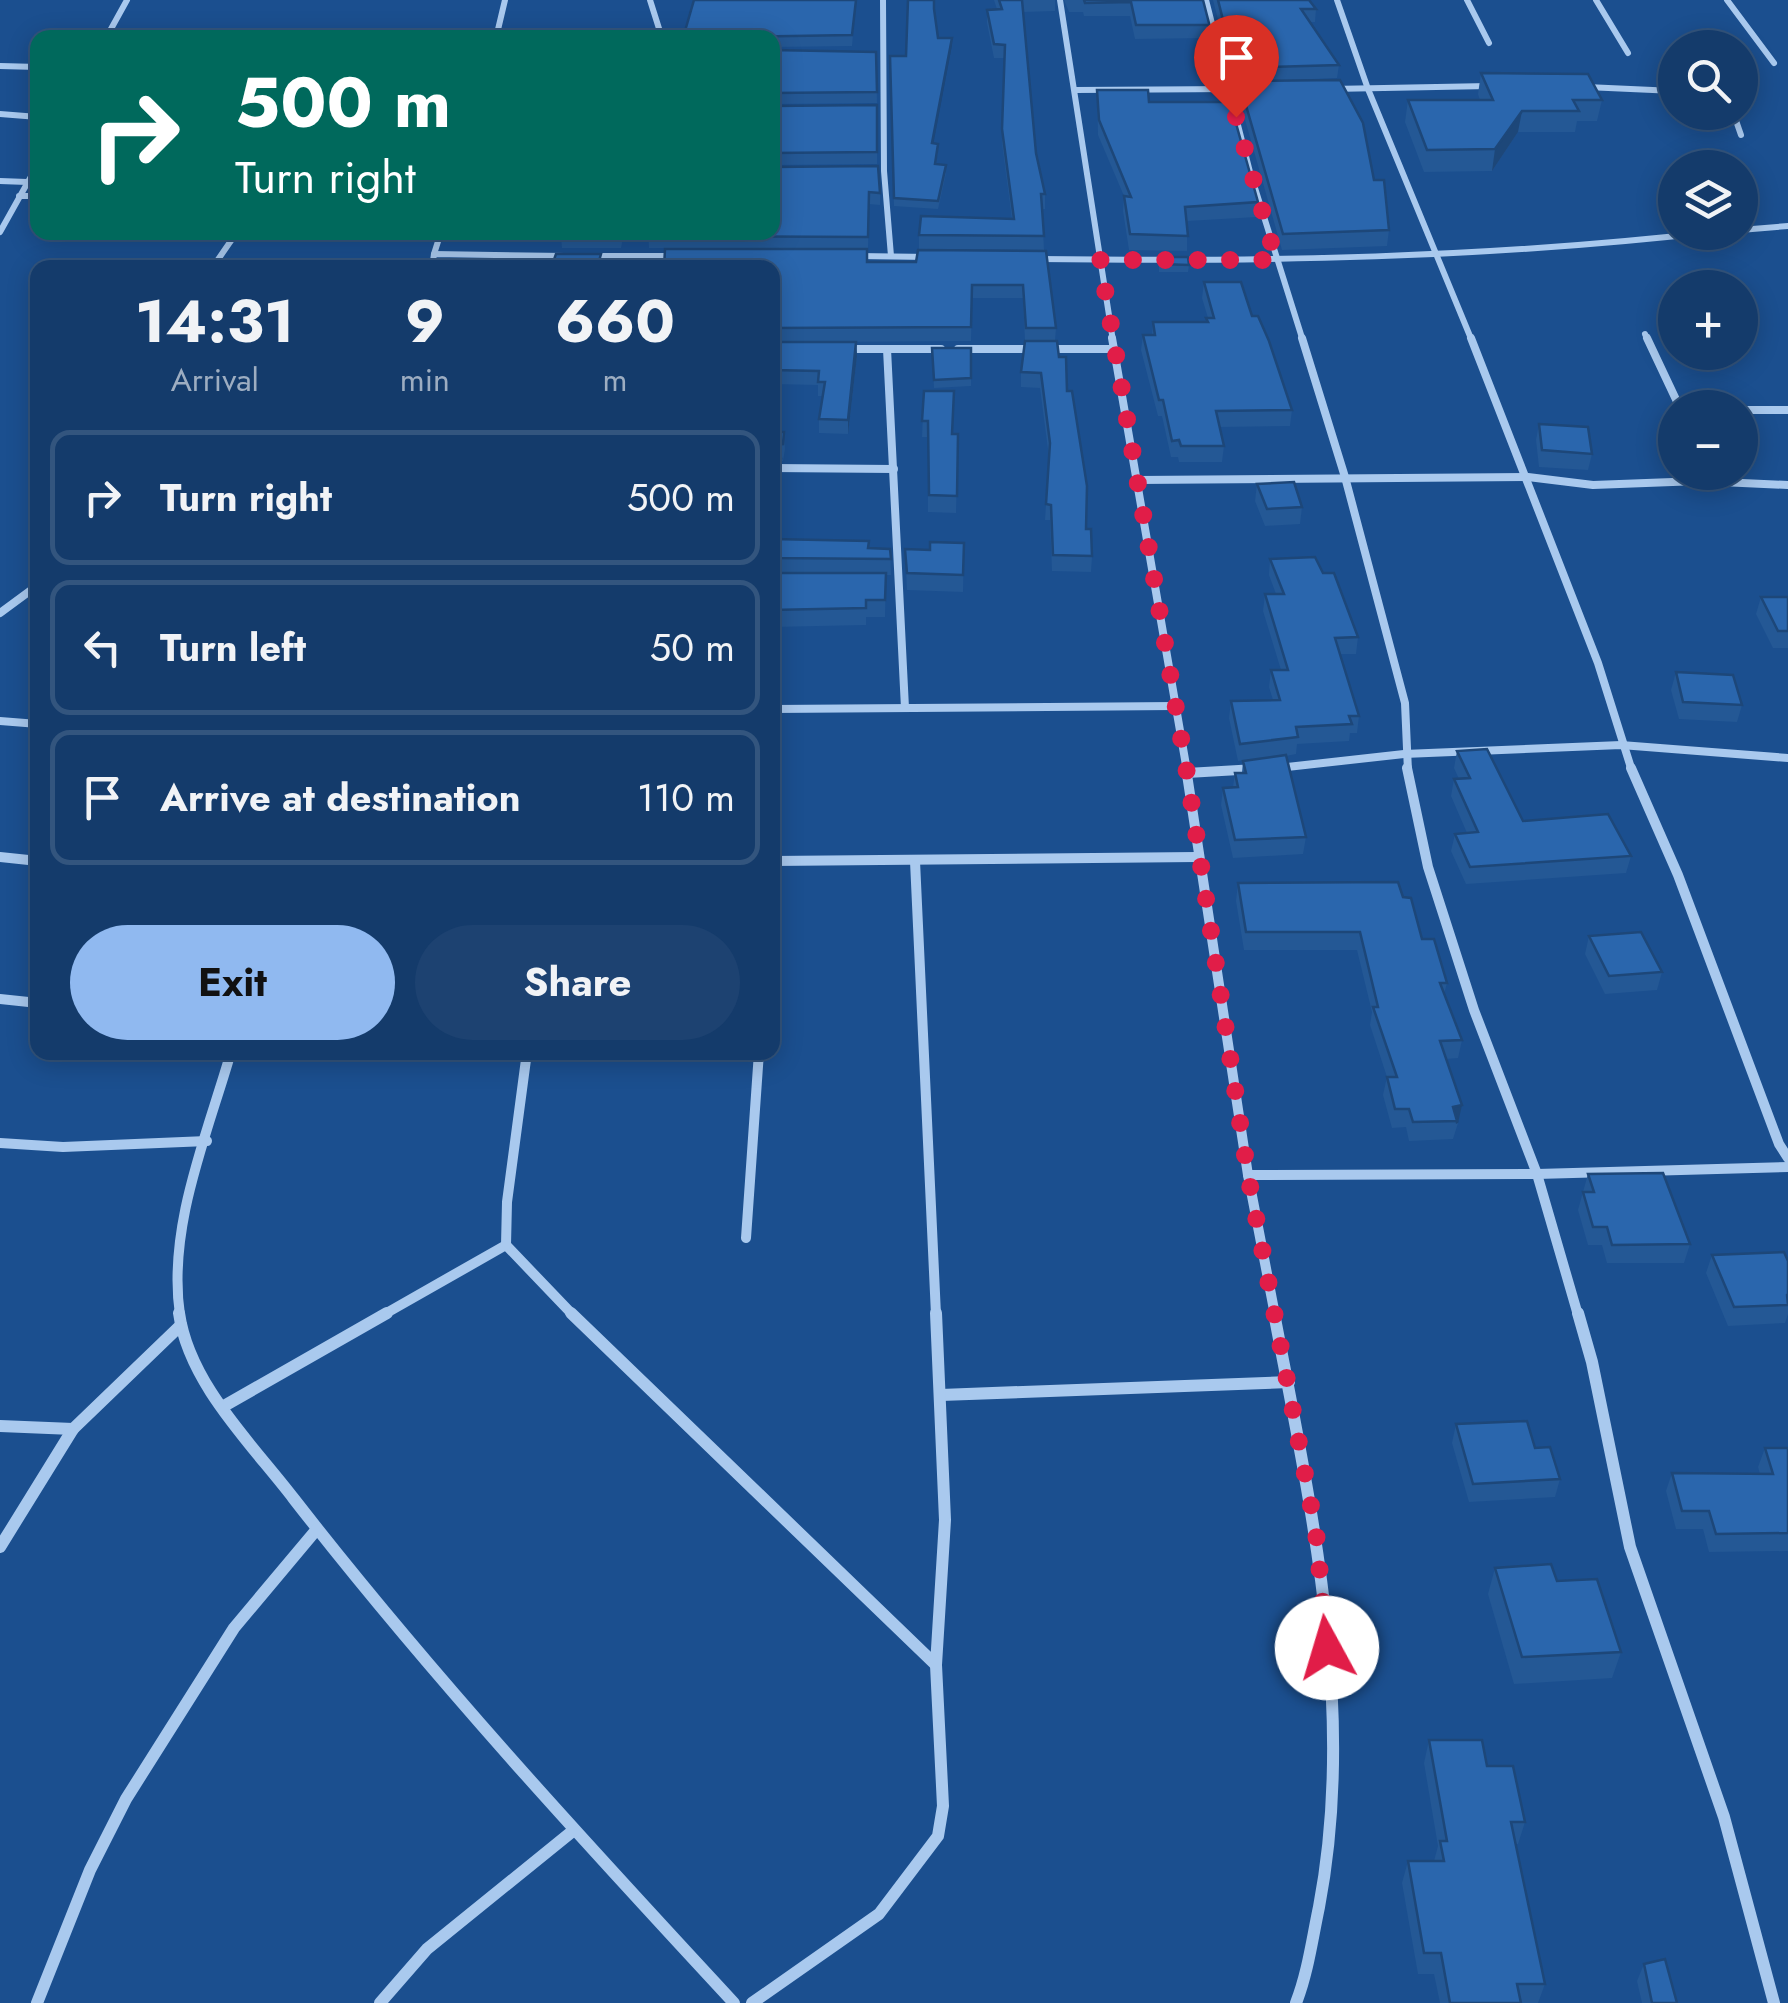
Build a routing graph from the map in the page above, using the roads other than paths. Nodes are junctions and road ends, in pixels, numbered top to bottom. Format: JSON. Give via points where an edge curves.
{"nodes":[{"id":1,"x":127,"y":0,"type":"edge"},
{"id":2,"x":505,"y":0,"type":"edge"},
{"id":3,"x":650,"y":0,"type":"edge"},
{"id":4,"x":883,"y":0,"type":"edge"},
{"id":5,"x":1060,"y":0,"type":"edge"},
{"id":6,"x":1206,"y":0,"type":"edge"},
{"id":7,"x":1336,"y":0,"type":"edge"},
{"id":8,"x":1467,"y":0,"type":"edge"},
{"id":9,"x":1596,"y":0,"type":"edge"},
{"id":10,"x":1727,"y":0,"type":"edge"},
{"id":11,"x":110,"y":30,"type":"edge"},
{"id":12,"x":498,"y":30,"type":"edge"},
{"id":13,"x":659,"y":30,"type":"edge"},
{"id":14,"x":1489,"y":43,"type":"dead end"},
{"id":15,"x":1628,"y":53,"type":"dead end"},
{"id":16,"x":867,"y":54,"type":"edge"},
{"id":17,"x":886,"y":54,"type":"junction"},
{"id":18,"x":1774,"y":64,"type":"dead end"},
{"id":19,"x":0,"y":66,"type":"edge"},
{"id":20,"x":30,"y":67,"type":"edge"},
{"id":21,"x":1504,"y":86,"type":"edge"},
{"id":22,"x":1584,"y":87,"type":"edge"},
{"id":23,"x":1230,"y":89,"type":"junction"},
{"id":24,"x":1250,"y":89,"type":"edge"},
{"id":25,"x":1328,"y":89,"type":"edge"},
{"id":26,"x":1074,"y":90,"type":"junction"},
{"id":27,"x":1368,"y":90,"type":"junction"},
{"id":28,"x":1658,"y":90,"type":"edge"},
{"id":29,"x":865,"y":110,"type":"edge"},
{"id":30,"x":884,"y":110,"type":"junction"},
{"id":31,"x":0,"y":114,"type":"edge"},
{"id":32,"x":30,"y":116,"type":"edge"},
{"id":33,"x":1740,"y":130,"type":"edge"},
{"id":34,"x":1741,"y":134,"type":"dead end"},
{"id":35,"x":884,"y":171,"type":"junction"},
{"id":36,"x":866,"y":172,"type":"edge"},
{"id":37,"x":30,"y":177,"type":"edge"},
{"id":38,"x":0,"y":181,"type":"edge"},
{"id":39,"x":27,"y":182,"type":"junction"},
{"id":40,"x":20,"y":196,"type":"junction"},
{"id":41,"x":30,"y":196,"type":"edge"},
{"id":42,"x":1788,"y":226,"type":"edge"},
{"id":43,"x":1758,"y":228,"type":"edge"},
{"id":44,"x":0,"y":232,"type":"edge"},
{"id":45,"x":1658,"y":239,"type":"edge"},
{"id":46,"x":438,"y":240,"type":"edge"},
{"id":47,"x":434,"y":254,"type":"junction"},
{"id":48,"x":633,"y":256,"type":"junction"},
{"id":49,"x":692,"y":256,"type":"edge"},
{"id":50,"x":852,"y":256,"type":"edge"},
{"id":51,"x":891,"y":256,"type":"junction"},
{"id":52,"x":1437,"y":256,"type":"junction"},
{"id":53,"x":948,"y":257,"type":"edge"},
{"id":54,"x":1024,"y":258,"type":"edge"},
{"id":55,"x":433,"y":260,"type":"edge"},
{"id":56,"x":633,"y":260,"type":"edge"},
{"id":57,"x":1100,"y":260,"type":"junction"},
{"id":58,"x":1276,"y":260,"type":"junction"},
{"id":59,"x":1645,"y":334,"type":"dead end"},
{"id":60,"x":830,"y":348,"type":"edge"},
{"id":61,"x":887,"y":349,"type":"junction"},
{"id":62,"x":1114,"y":349,"type":"junction"},
{"id":63,"x":1671,"y":390,"type":"edge"},
{"id":64,"x":1758,"y":410,"type":"edge"},
{"id":65,"x":1788,"y":410,"type":"edge"},
{"id":66,"x":780,"y":468,"type":"edge"},
{"id":67,"x":894,"y":469,"type":"junction"},
{"id":68,"x":1345,"y":477,"type":"junction"},
{"id":69,"x":1528,"y":478,"type":"junction"},
{"id":70,"x":1137,"y":480,"type":"junction"},
{"id":71,"x":1658,"y":481,"type":"edge"},
{"id":72,"x":1758,"y":482,"type":"edge"},
{"id":73,"x":1788,"y":485,"type":"edge"},
{"id":74,"x":881,"y":583,"type":"edge"},
{"id":75,"x":899,"y":583,"type":"junction"},
{"id":76,"x":30,"y":591,"type":"edge"},
{"id":77,"x":0,"y":613,"type":"edge"},
{"id":78,"x":1175,"y":706,"type":"junction"},
{"id":79,"x":906,"y":708,"type":"junction"},
{"id":80,"x":780,"y":710,"type":"edge"},
{"id":81,"x":0,"y":721,"type":"edge"},
{"id":82,"x":30,"y":723,"type":"edge"},
{"id":83,"x":1620,"y":745,"type":"junction"},
{"id":84,"x":1404,"y":754,"type":"junction"},
{"id":85,"x":1786,"y":759,"type":"edge"},
{"id":86,"x":1187,"y":773,"type":"junction"},
{"id":87,"x":0,"y":858,"type":"edge"},
{"id":88,"x":1197,"y":858,"type":"junction"},
{"id":89,"x":30,"y":860,"type":"edge"},
{"id":90,"x":780,"y":861,"type":"edge"},
{"id":91,"x":915,"y":861,"type":"junction"},
{"id":92,"x":0,"y":999,"type":"edge"},
{"id":93,"x":30,"y":1002,"type":"edge"},
{"id":94,"x":229,"y":1060,"type":"edge"},
{"id":95,"x":527,"y":1060,"type":"edge"},
{"id":96,"x":758,"y":1060,"type":"edge"},
{"id":97,"x":207,"y":1141,"type":"junction"},
{"id":98,"x":0,"y":1144,"type":"edge"},
{"id":99,"x":1788,"y":1158,"type":"edge"},
{"id":100,"x":1788,"y":1167,"type":"edge"},
{"id":101,"x":1537,"y":1174,"type":"junction"},
{"id":102,"x":1248,"y":1175,"type":"junction"},
{"id":103,"x":746,"y":1238,"type":"dead end"},
{"id":104,"x":506,"y":1245,"type":"junction"},
{"id":105,"x":181,"y":1325,"type":"junction"},
{"id":106,"x":1290,"y":1382,"type":"junction"},
{"id":107,"x":940,"y":1395,"type":"junction"},
{"id":108,"x":224,"y":1406,"type":"junction"},
{"id":109,"x":0,"y":1426,"type":"edge"},
{"id":110,"x":73,"y":1429,"type":"junction"},
{"id":111,"x":317,"y":1530,"type":"junction"},
{"id":112,"x":0,"y":1547,"type":"edge"},
{"id":113,"x":936,"y":1665,"type":"junction"},
{"id":114,"x":574,"y":1830,"type":"junction"},
{"id":115,"x":37,"y":2003,"type":"edge"},
{"id":116,"x":380,"y":2003,"type":"edge"},
{"id":117,"x":734,"y":2003,"type":"edge"},
{"id":118,"x":752,"y":2003,"type":"edge"},
{"id":119,"x":1296,"y":2003,"type":"edge"},
{"id":120,"x":1774,"y":2003,"type":"edge"}],
"edges":[{"from":1,"to":11,"type":"street"},
{"from":2,"to":12,"type":"street"},
{"from":3,"to":13,"type":"street"},
{"from":4,"to":17,"type":"street"},
{"from":5,"to":26,"type":"street"},
{"from":6,"to":23,"type":"street"},
{"from":7,"to":27,"type":"street"},
{"from":8,"to":14,"type":"street"},
{"from":9,"to":15,"type":"street"},
{"from":10,"to":18,"type":"street"},
{"from":16,"to":17,"type":"street"},
{"from":17,"to":30,"type":"street"},
{"from":19,"to":20,"type":"street"},
{"from":21,"to":27,"type":"street"},
{"from":22,"to":28,"type":"street"},
{"from":23,"to":24,"type":"street"},
{"from":23,"to":26,"type":"street"},
{"from":23,"to":58,"type":"street"},
{"from":25,"to":27,"type":"street"},
{"from":26,"to":57,"type":"street"},
{"from":27,"to":52,"type":"street"},
{"from":29,"to":30,"type":"street"},
{"from":30,"to":35,"type":"street"},
{"from":31,"to":32,"type":"street"},
{"from":33,"to":34,"type":"street"},
{"from":35,"to":36,"type":"street"},
{"from":35,"to":51,"type":"street"},
{"from":37,"to":39,"type":"street"},
{"from":38,"to":39,"type":"street"},
{"from":39,"to":40,"type":"street"},
{"from":40,"to":41,"type":"street"},
{"from":40,"to":44,"type":"street"},
{"from":42,"to":43,"type":"street"},
{"from":45,"to":52,"type":"street"},
{"from":46,"to":47,"type":"street"},
{"from":47,"to":48,"type":"street"},
{"from":47,"to":55,"type":"street"},
{"from":48,"to":49,"type":"street"},
{"from":48,"to":56,"type":"street"},
{"from":50,"to":51,"type":"street"},
{"from":51,"to":53,"type":"street"},
{"from":52,"to":58,"type":"street"},
{"from":52,"to":69,"type":"street"},
{"from":54,"to":57,"type":"street"},
{"from":57,"to":58,"type":"street"},
{"from":57,"to":62,"type":"street"},
{"from":58,"to":68,"type":"street"},
{"from":59,"to":63,"type":"street"},
{"from":60,"to":61,"type":"street"},
{"from":61,"to":62,"type":"street"},
{"from":61,"to":67,"type":"street"},
{"from":62,"to":70,"type":"street"},
{"from":64,"to":65,"type":"street"},
{"from":66,"to":67,"type":"street"},
{"from":67,"to":75,"type":"street"},
{"from":68,"to":69,"type":"street"},
{"from":68,"to":70,"type":"street"},
{"from":68,"to":84,"type":"street","via":[[1405,703]]},
{"from":69,"to":71,"type":"street","via":[[1593,485]]},
{"from":69,"to":83,"type":"street","via":[[1598,663]]},
{"from":70,"to":78,"type":"street"},
{"from":72,"to":73,"type":"street"},
{"from":74,"to":75,"type":"street"},
{"from":75,"to":79,"type":"street"},
{"from":76,"to":77,"type":"street"},
{"from":78,"to":79,"type":"street"},
{"from":78,"to":86,"type":"street"},
{"from":79,"to":80,"type":"street"},
{"from":81,"to":82,"type":"street"},
{"from":83,"to":84,"type":"street"},
{"from":83,"to":85,"type":"street"},
{"from":83,"to":99,"type":"street"},
{"from":84,"to":86,"type":"street"},
{"from":84,"to":101,"type":"street","via":[[1428,867]]},
{"from":86,"to":88,"type":"street"},
{"from":87,"to":89,"type":"street"},
{"from":88,"to":91,"type":"street"},
{"from":88,"to":102,"type":"street"},
{"from":90,"to":91,"type":"street"},
{"from":91,"to":107,"type":"street"},
{"from":92,"to":93,"type":"street"},
{"from":94,"to":97,"type":"street"},
{"from":95,"to":104,"type":"street"},
{"from":96,"to":103,"type":"street"},
{"from":97,"to":98,"type":"street"},
{"from":97,"to":105,"type":"street","via":[[175,1282]]},
{"from":100,"to":101,"type":"street"},
{"from":101,"to":102,"type":"street"},
{"from":101,"to":120,"type":"street","via":[[1592,1362],[1630,1547],[1724,1817]]},
{"from":102,"to":106,"type":"street"},
{"from":104,"to":108,"type":"street"},
{"from":104,"to":113,"type":"street"},
{"from":105,"to":108,"type":"street"},
{"from":105,"to":110,"type":"street"},
{"from":106,"to":107,"type":"street"},
{"from":106,"to":119,"type":"street","via":[[1316,1532],[1334,1725],[1328,1853]]},
{"from":107,"to":113,"type":"street","via":[[945,1520]]},
{"from":108,"to":111,"type":"street"},
{"from":109,"to":110,"type":"street"},
{"from":110,"to":112,"type":"street"},
{"from":111,"to":114,"type":"street"},
{"from":111,"to":115,"type":"street","via":[[234,1628],[126,1799]]},
{"from":113,"to":118,"type":"street","via":[[944,1777],[938,1836],[879,1914]]},
{"from":114,"to":116,"type":"street","via":[[427,1949]]},
{"from":114,"to":117,"type":"street"}]}
